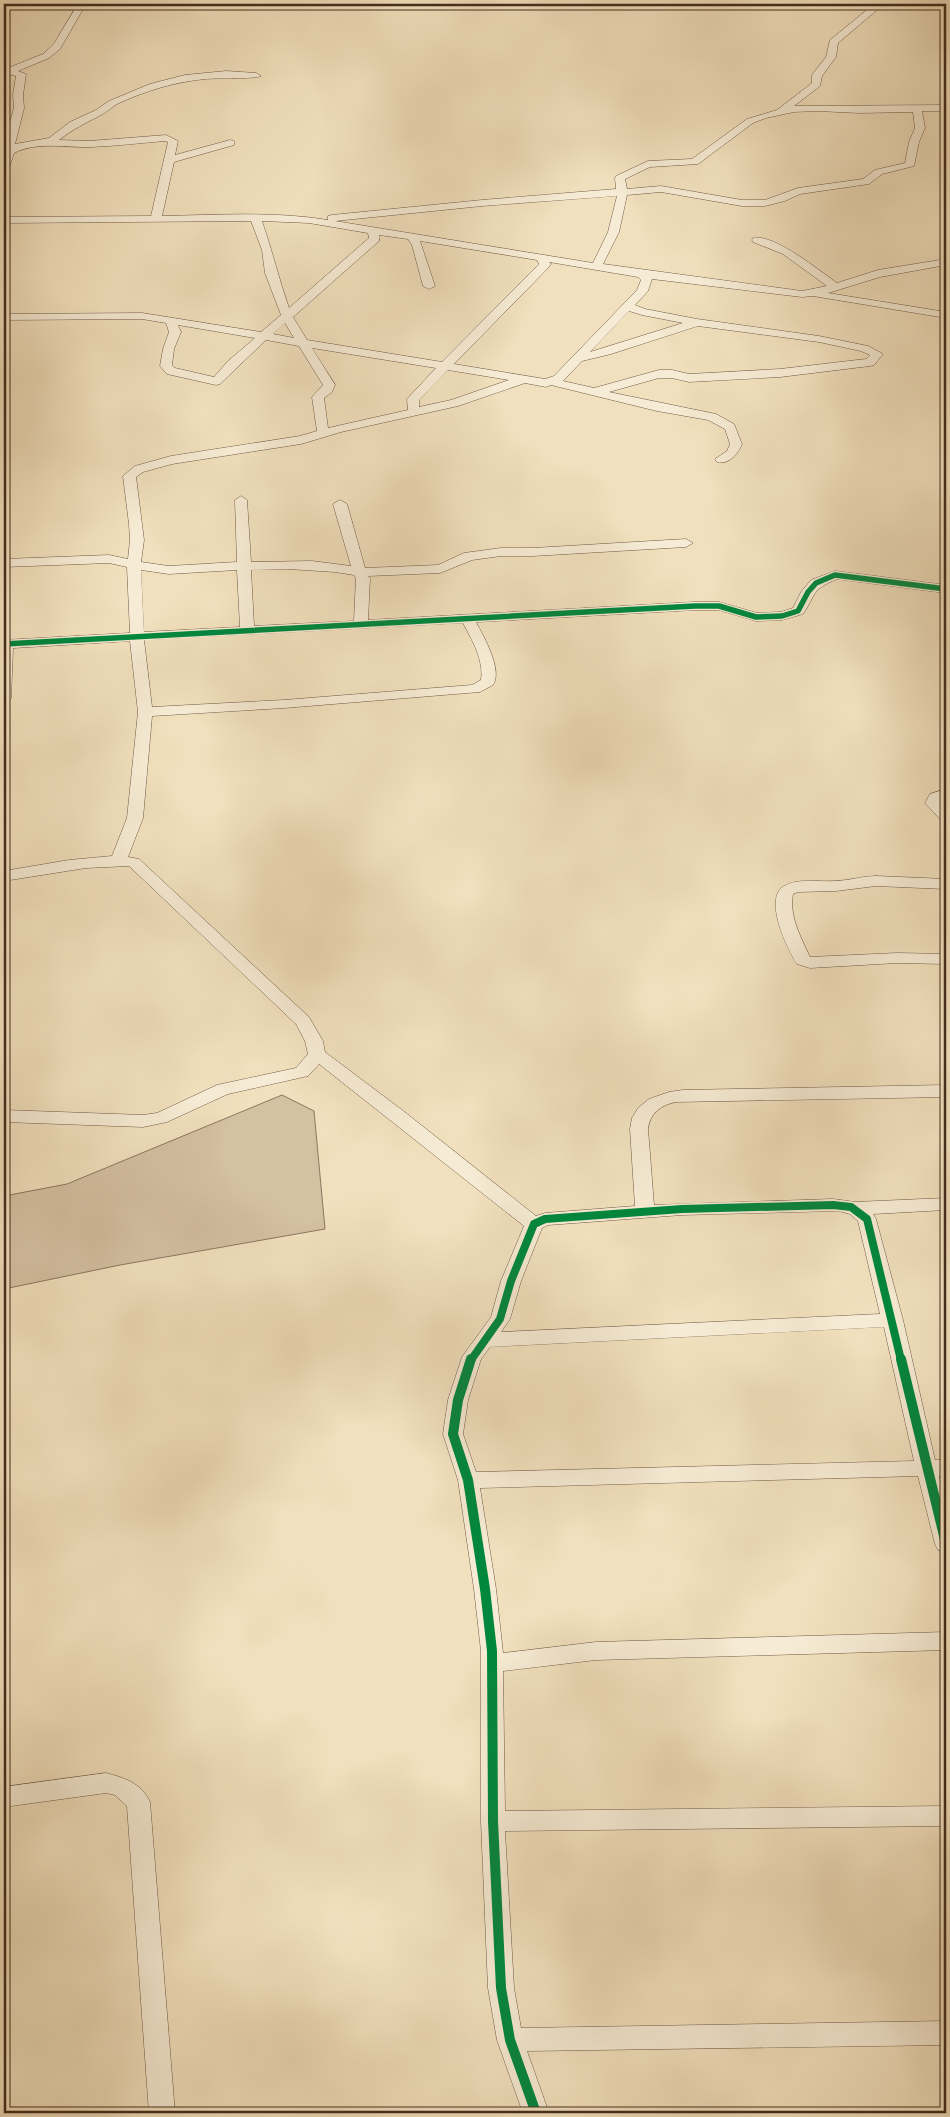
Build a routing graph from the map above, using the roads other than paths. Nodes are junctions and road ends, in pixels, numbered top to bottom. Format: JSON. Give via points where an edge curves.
{"nodes":[{"id":1,"x":82,"y":4,"type":"edge"},
{"id":2,"x":880,"y":4,"type":"edge"},
{"id":3,"x":6,"y":70,"type":"edge"},
{"id":4,"x":256,"y":76,"type":"dead end"},
{"id":5,"x":946,"y":108,"type":"edge"},
{"id":6,"x":918,"y":109,"type":"junction"},
{"id":7,"x":778,"y":113,"type":"junction"},
{"id":8,"x":44,"y":143,"type":"junction"},
{"id":9,"x":230,"y":143,"type":"dead end"},
{"id":10,"x":10,"y":151,"type":"junction"},
{"id":11,"x":169,"y":160,"type":"junction"},
{"id":12,"x":4,"y":168,"type":"edge"},
{"id":13,"x":622,"y":192,"type":"junction"},
{"id":14,"x":256,"y":218,"type":"junction"},
{"id":15,"x":156,"y":219,"type":"junction"},
{"id":16,"x":4,"y":220,"type":"edge"},
{"id":17,"x":309,"y":220,"type":"junction"},
{"id":18,"x":373,"y":230,"type":"junction"},
{"id":19,"x":411,"y":236,"type":"junction"},
{"id":20,"x":757,"y":240,"type":"dead end"},
{"id":21,"x":540,"y":257,"type":"junction"},
{"id":22,"x":946,"y":262,"type":"edge"},
{"id":23,"x":597,"y":266,"type":"junction"},
{"id":24,"x":642,"y":274,"type":"junction"},
{"id":25,"x":428,"y":286,"type":"dead end"},
{"id":26,"x":835,"y":287,"type":"junction"},
{"id":27,"x":812,"y":294,"type":"junction"},
{"id":28,"x":628,"y":306,"type":"junction"},
{"id":29,"x":946,"y":316,"type":"edge"},
{"id":30,"x":4,"y":317,"type":"edge"},
{"id":31,"x":287,"y":317,"type":"junction"},
{"id":32,"x":171,"y":321,"type":"junction"},
{"id":33,"x":697,"y":322,"type":"junction"},
{"id":34,"x":266,"y":336,"type":"junction"},
{"id":35,"x":302,"y":342,"type":"junction"},
{"id":36,"x":578,"y":358,"type":"junction"},
{"id":37,"x":445,"y":366,"type":"junction"},
{"id":38,"x":525,"y":379,"type":"junction"},
{"id":39,"x":554,"y":382,"type":"junction"},
{"id":40,"x":598,"y":391,"type":"junction"},
{"id":41,"x":415,"y":412,"type":"junction"},
{"id":42,"x":323,"y":433,"type":"junction"},
{"id":43,"x":720,"y":459,"type":"dead end"},
{"id":44,"x":241,"y":500,"type":"dead end"},
{"id":45,"x":340,"y":504,"type":"dead end"},
{"id":46,"x":686,"y":543,"type":"dead end"},
{"id":47,"x":4,"y":563,"type":"edge"},
{"id":48,"x":134,"y":564,"type":"junction"},
{"id":49,"x":243,"y":566,"type":"junction"},
{"id":50,"x":359,"y":572,"type":"junction"},
{"id":51,"x":946,"y":589,"type":"edge"},
{"id":52,"x":467,"y":618,"type":"junction"},
{"id":53,"x":361,"y":625,"type":"junction"},
{"id":54,"x":247,"y":632,"type":"junction"},
{"id":55,"x":137,"y":637,"type":"junction"},
{"id":56,"x":5,"y":644,"type":"edge"},
{"id":57,"x":4,"y":698,"type":"edge"},
{"id":58,"x":145,"y":712,"type":"junction"},
{"id":59,"x":946,"y":794,"type":"edge"},
{"id":60,"x":946,"y":817,"type":"edge"},
{"id":61,"x":119,"y":860,"type":"junction"},
{"id":62,"x":4,"y":876,"type":"edge"},
{"id":63,"x":946,"y":884,"type":"edge"},
{"id":64,"x":946,"y":958,"type":"edge"},
{"id":65,"x":317,"y":1054,"type":"junction"},
{"id":66,"x":946,"y":1091,"type":"edge"},
{"id":67,"x":4,"y":1116,"type":"edge"},
{"id":68,"x":946,"y":1204,"type":"edge"},
{"id":69,"x":857,"y":1208,"type":"junction"},
{"id":70,"x":645,"y":1211,"type":"junction"},
{"id":71,"x":534,"y":1224,"type":"junction"},
{"id":72,"x":893,"y":1320,"type":"junction"},
{"id":73,"x":485,"y":1340,"type":"junction"},
{"id":74,"x":936,"y":1468,"type":"edge"},
{"id":75,"x":468,"y":1480,"type":"junction"},
{"id":76,"x":946,"y":1544,"type":"edge"},
{"id":77,"x":946,"y":1641,"type":"edge"},
{"id":78,"x":492,"y":1663,"type":"junction"},
{"id":79,"x":4,"y":1797,"type":"edge"},
{"id":80,"x":946,"y":1816,"type":"edge"},
{"id":81,"x":493,"y":1822,"type":"junction"},
{"id":82,"x":946,"y":2033,"type":"edge"},
{"id":83,"x":510,"y":2040,"type":"junction"},
{"id":84,"x":162,"y":2113,"type":"edge"},
{"id":85,"x":536,"y":2113,"type":"edge"}],
"edges":[{"from":1,"to":3,"type":"street","via":[[57,46],[46,56]]},
{"from":2,"to":7,"type":"street","via":[[833,42],[833,55],[817,75],[817,84]]},
{"from":3,"to":10,"type":"street","via":[[21,74],[19,108]]},
{"from":4,"to":8,"type":"street","via":[[226,74],[185,78],[153,86],[124,96]]},
{"from":5,"to":6,"type":"street"},
{"from":6,"to":7,"type":"street","via":[[818,108]]},
{"from":6,"to":13,"type":"street","via":[[920,128],[910,164],[879,172],[865,182],[798,191],[781,199],[754,204],[661,189]]},
{"from":7,"to":13,"type":"street","via":[[750,121],[694,162],[641,166],[620,178]]},
{"from":8,"to":10,"type":"street","via":[[20,146]]},
{"from":8,"to":11,"type":"street","via":[[88,144],[166,138],[173,141]]},
{"from":9,"to":11,"type":"street"},
{"from":10,"to":12,"type":"street"},
{"from":11,"to":15,"type":"street"},
{"from":13,"to":17,"type":"street","via":[[482,202]]},
{"from":13,"to":23,"type":"street","via":[[612,237]]},
{"from":14,"to":15,"type":"street"},
{"from":14,"to":17,"type":"street"},
{"from":14,"to":31,"type":"street"},
{"from":15,"to":16,"type":"street"},
{"from":17,"to":18,"type":"street"},
{"from":18,"to":19,"type":"street"},
{"from":18,"to":31,"type":"street","via":[[375,238]]},
{"from":19,"to":21,"type":"street"},
{"from":19,"to":25,"type":"street","via":[[420,252]]},
{"from":20,"to":26,"type":"street","via":[[787,252]]},
{"from":21,"to":23,"type":"street"},
{"from":21,"to":37,"type":"street","via":[[545,264],[543,268]]},
{"from":22,"to":26,"type":"street","via":[[879,273]]},
{"from":23,"to":24,"type":"street"},
{"from":24,"to":27,"type":"street"},
{"from":24,"to":28,"type":"street","via":[[646,285]]},
{"from":26,"to":27,"type":"street"},
{"from":27,"to":29,"type":"street"},
{"from":28,"to":33,"type":"street","via":[[642,312]]},
{"from":28,"to":36,"type":"street"},
{"from":30,"to":32,"type":"street","via":[[127,314]]},
{"from":31,"to":34,"type":"street"},
{"from":31,"to":35,"type":"street"},
{"from":32,"to":34,"type":"street"},
{"from":32,"to":34,"type":"street","via":[[175,332],[170,341],[166,366],[171,371],[211,381],[218,380]]},
{"from":33,"to":36,"type":"street","via":[[607,352]]},
{"from":33,"to":40,"type":"street","via":[[819,339],[864,348],[877,354],[870,362],[780,373],[689,378],[659,374]]},
{"from":34,"to":35,"type":"street"},
{"from":35,"to":37,"type":"street"},
{"from":35,"to":42,"type":"street","via":[[329,385],[318,397]]},
{"from":36,"to":39,"type":"street"},
{"from":37,"to":38,"type":"street"},
{"from":37,"to":41,"type":"street","via":[[413,399]]},
{"from":38,"to":39,"type":"street"},
{"from":38,"to":41,"type":"street","via":[[478,396]]},
{"from":39,"to":40,"type":"street"},
{"from":40,"to":43,"type":"street","via":[[724,422],[730,427],[736,444],[732,453]]},
{"from":41,"to":42,"type":"street"},
{"from":42,"to":48,"type":"street","via":[[301,440],[171,460],[132,472],[129,476],[136,524]]},
{"from":44,"to":49,"type":"street"},
{"from":45,"to":50,"type":"street"},
{"from":46,"to":50,"type":"street","via":[[501,552],[470,556],[440,569]]},
{"from":47,"to":48,"type":"street","via":[[110,559]]},
{"from":48,"to":49,"type":"street","via":[[168,570]]},
{"from":48,"to":55,"type":"street"},
{"from":49,"to":50,"type":"street","via":[[282,563]]},
{"from":49,"to":54,"type":"street"},
{"from":50,"to":53,"type":"street","via":[[362,578]]},
{"from":51,"to":52,"type":"street","via":[[835,575],[816,583],[798,610],[772,618],[756,617],[734,608],[695,606]]},
{"from":52,"to":53,"type":"street"},
{"from":52,"to":58,"type":"street","via":[[490,674],[488,682],[475,690]]},
{"from":53,"to":54,"type":"street"},
{"from":54,"to":55,"type":"street"},
{"from":55,"to":56,"type":"street"},
{"from":55,"to":58,"type":"street"},
{"from":56,"to":57,"type":"street"},
{"from":58,"to":61,"type":"street","via":[[135,818]]},
{"from":59,"to":60,"type":"street","via":[[935,797],[934,803]]},
{"from":61,"to":62,"type":"street"},
{"from":61,"to":65,"type":"street","via":[[134,862],[153,878],[302,1021],[314,1041]]},
{"from":63,"to":64,"type":"street","via":[[864,881],[795,888],[785,894],[784,908],[803,960],[810,963]]},
{"from":65,"to":67,"type":"street","via":[[302,1072],[223,1089],[161,1118]]},
{"from":65,"to":71,"type":"street"},
{"from":66,"to":70,"type":"street","via":[[668,1097],[646,1109],[639,1126]]},
{"from":68,"to":69,"type":"street"},
{"from":69,"to":70,"type":"street","via":[[819,1205]]},
{"from":69,"to":72,"type":"street","via":[[867,1220]]},
{"from":70,"to":71,"type":"street","via":[[545,1219]]},
{"from":71,"to":73,"type":"street","via":[[500,1319]]},
{"from":72,"to":73,"type":"street"},
{"from":72,"to":74,"type":"street"},
{"from":73,"to":75,"type":"street","via":[[469,1366],[458,1400],[453,1434]]},
{"from":74,"to":75,"type":"street"},
{"from":74,"to":76,"type":"street"},
{"from":75,"to":78,"type":"street","via":[[485,1589]]},
{"from":77,"to":78,"type":"street","via":[[596,1652]]},
{"from":78,"to":81,"type":"street"},
{"from":79,"to":84,"type":"street","via":[[106,1782],[122,1787],[138,1802]]},
{"from":80,"to":81,"type":"street"},
{"from":81,"to":83,"type":"street","via":[[501,1988]]},
{"from":82,"to":83,"type":"street"},
{"from":83,"to":85,"type":"street"}]}
